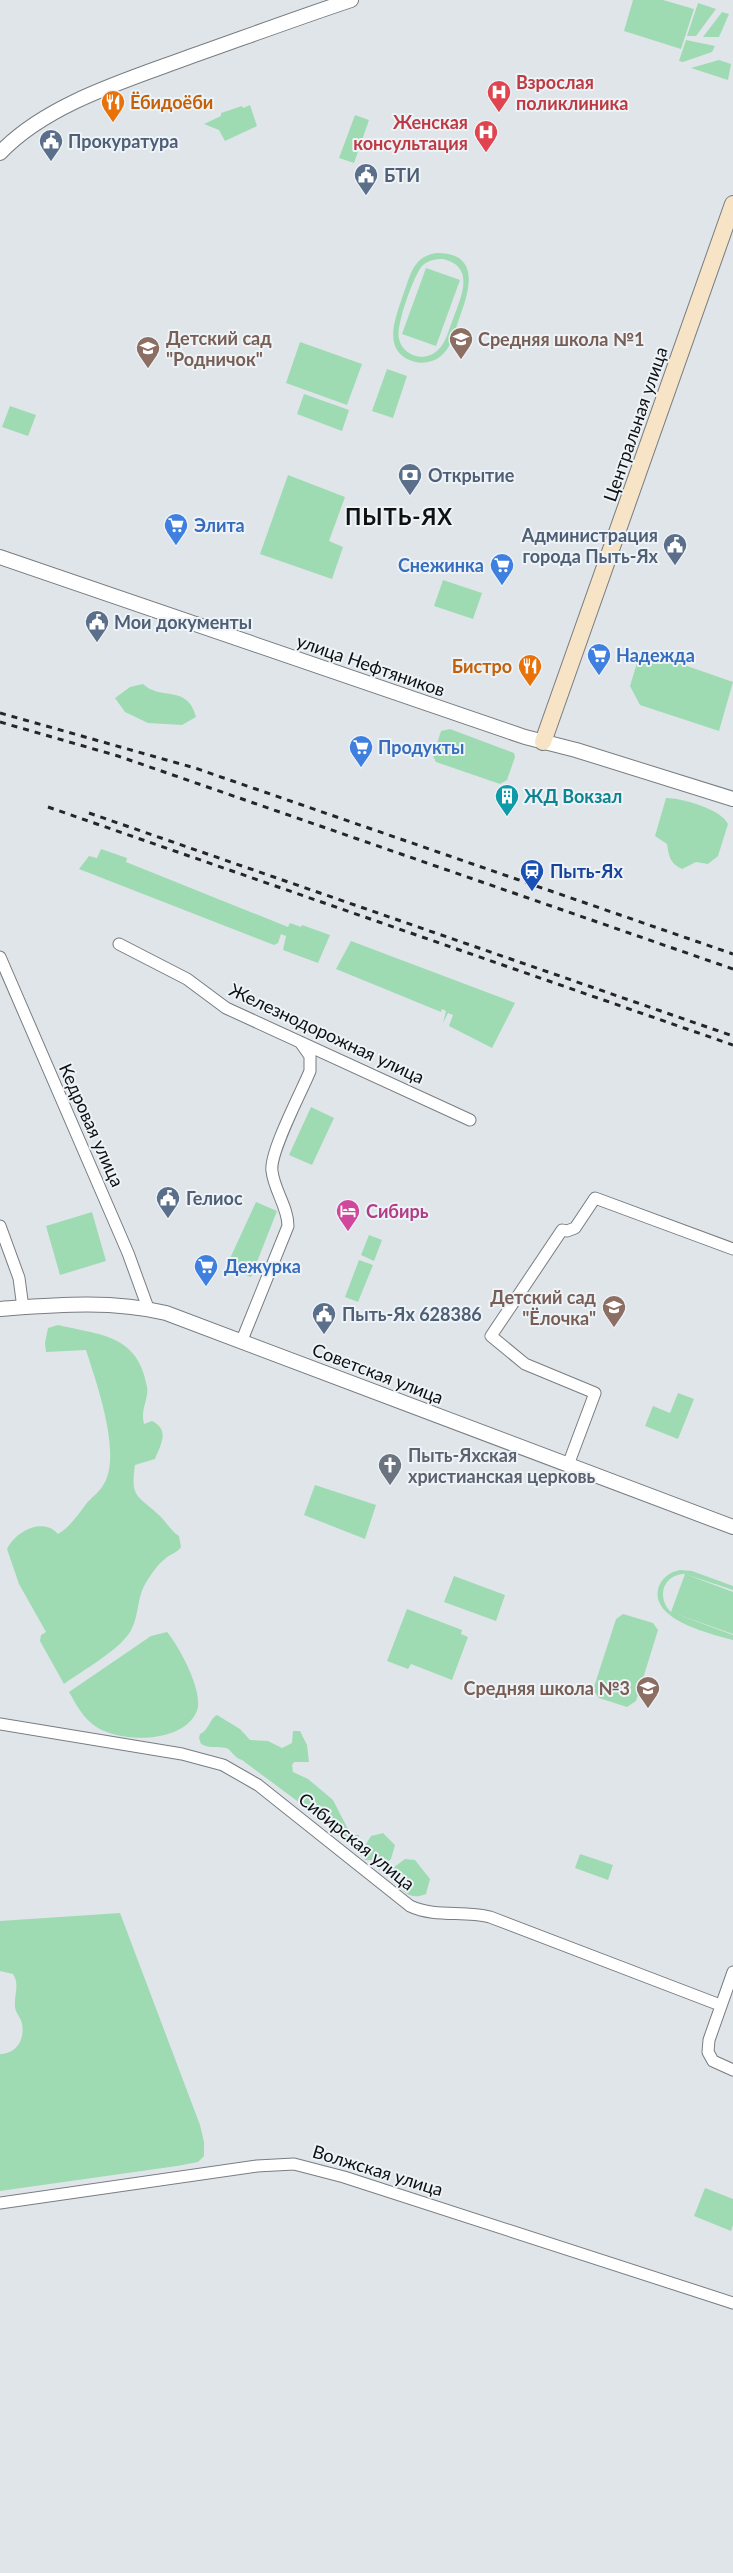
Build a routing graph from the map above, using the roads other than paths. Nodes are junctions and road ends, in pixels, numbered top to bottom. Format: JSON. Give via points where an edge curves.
{"nodes":[{"id":1,"x":351,"y":0,"type":"edge"},
{"id":2,"x":0,"y":153,"type":"edge"},
{"id":3,"x":733,"y":204,"type":"edge"},
{"id":4,"x":0,"y":556,"type":"edge"},
{"id":5,"x":543,"y":742,"type":"junction"},
{"id":6,"x":733,"y":799,"type":"edge"},
{"id":7,"x":120,"y":944,"type":"dead end"},
{"id":8,"x":0,"y":957,"type":"edge"},
{"id":9,"x":300,"y":1042,"type":"junction"},
{"id":10,"x":470,"y":1120,"type":"dead end"},
{"id":11,"x":0,"y":1226,"type":"edge"},
{"id":12,"x":733,"y":1249,"type":"edge"},
{"id":13,"x":23,"y":1308,"type":"junction"},
{"id":14,"x":148,"y":1308,"type":"junction"},
{"id":15,"x":0,"y":1309,"type":"edge"},
{"id":16,"x":242,"y":1340,"type":"junction"},
{"id":17,"x":568,"y":1465,"type":"junction"},
{"id":18,"x":733,"y":1527,"type":"edge"},
{"id":19,"x":0,"y":1724,"type":"edge"},
{"id":20,"x":733,"y":1972,"type":"edge"},
{"id":21,"x":720,"y":2005,"type":"junction"},
{"id":22,"x":733,"y":2070,"type":"edge"},
{"id":23,"x":0,"y":2203,"type":"edge"},
{"id":24,"x":733,"y":2303,"type":"edge"}],
"edges":[{"from":1,"to":2,"type":"street","via":[[93,94],[39,121]]},
{"from":3,"to":5,"type":"main road","name":"Центральная улица"},
{"from":4,"to":5,"type":"street","name":"улица Нефтяников","via":[[316,667]]},
{"from":5,"to":6,"type":"street","name":"улица Нефтяников"},
{"from":7,"to":9,"type":"street","name":"Железнодорожная улица","via":[[188,979],[226,1008]]},
{"from":8,"to":14,"type":"street","name":"Кедровая улица","via":[[128,1253]]},
{"from":9,"to":10,"type":"street","name":"Железнодорожная улица"},
{"from":9,"to":16,"type":"street","via":[[310,1056],[310,1071],[272,1163],[288,1226]]},
{"from":11,"to":13,"type":"street","via":[[19,1278]]},
{"from":12,"to":17,"type":"street","via":[[595,1198],[575,1228],[566,1232],[562,1230],[490,1336],[525,1364],[596,1393]]},
{"from":13,"to":14,"type":"street","name":"Советская улица","via":[[100,1304]]},
{"from":13,"to":15,"type":"street","name":"Советская улица"},
{"from":14,"to":16,"type":"street","name":"Советская улица"},
{"from":16,"to":17,"type":"street","name":"Советская улица"},
{"from":17,"to":18,"type":"street","name":"Советская улица"},
{"from":19,"to":21,"type":"street","name":"Сибирская улица","via":[[182,1754],[223,1765],[258,1785],[410,1906],[431,1913],[490,1917]]},
{"from":20,"to":21,"type":"street"},
{"from":21,"to":22,"type":"street","via":[[709,2040],[710,2056],[718,2064]]},
{"from":23,"to":24,"type":"street","name":"Волжская улица","via":[[257,2166],[294,2164],[344,2177]]}]}
